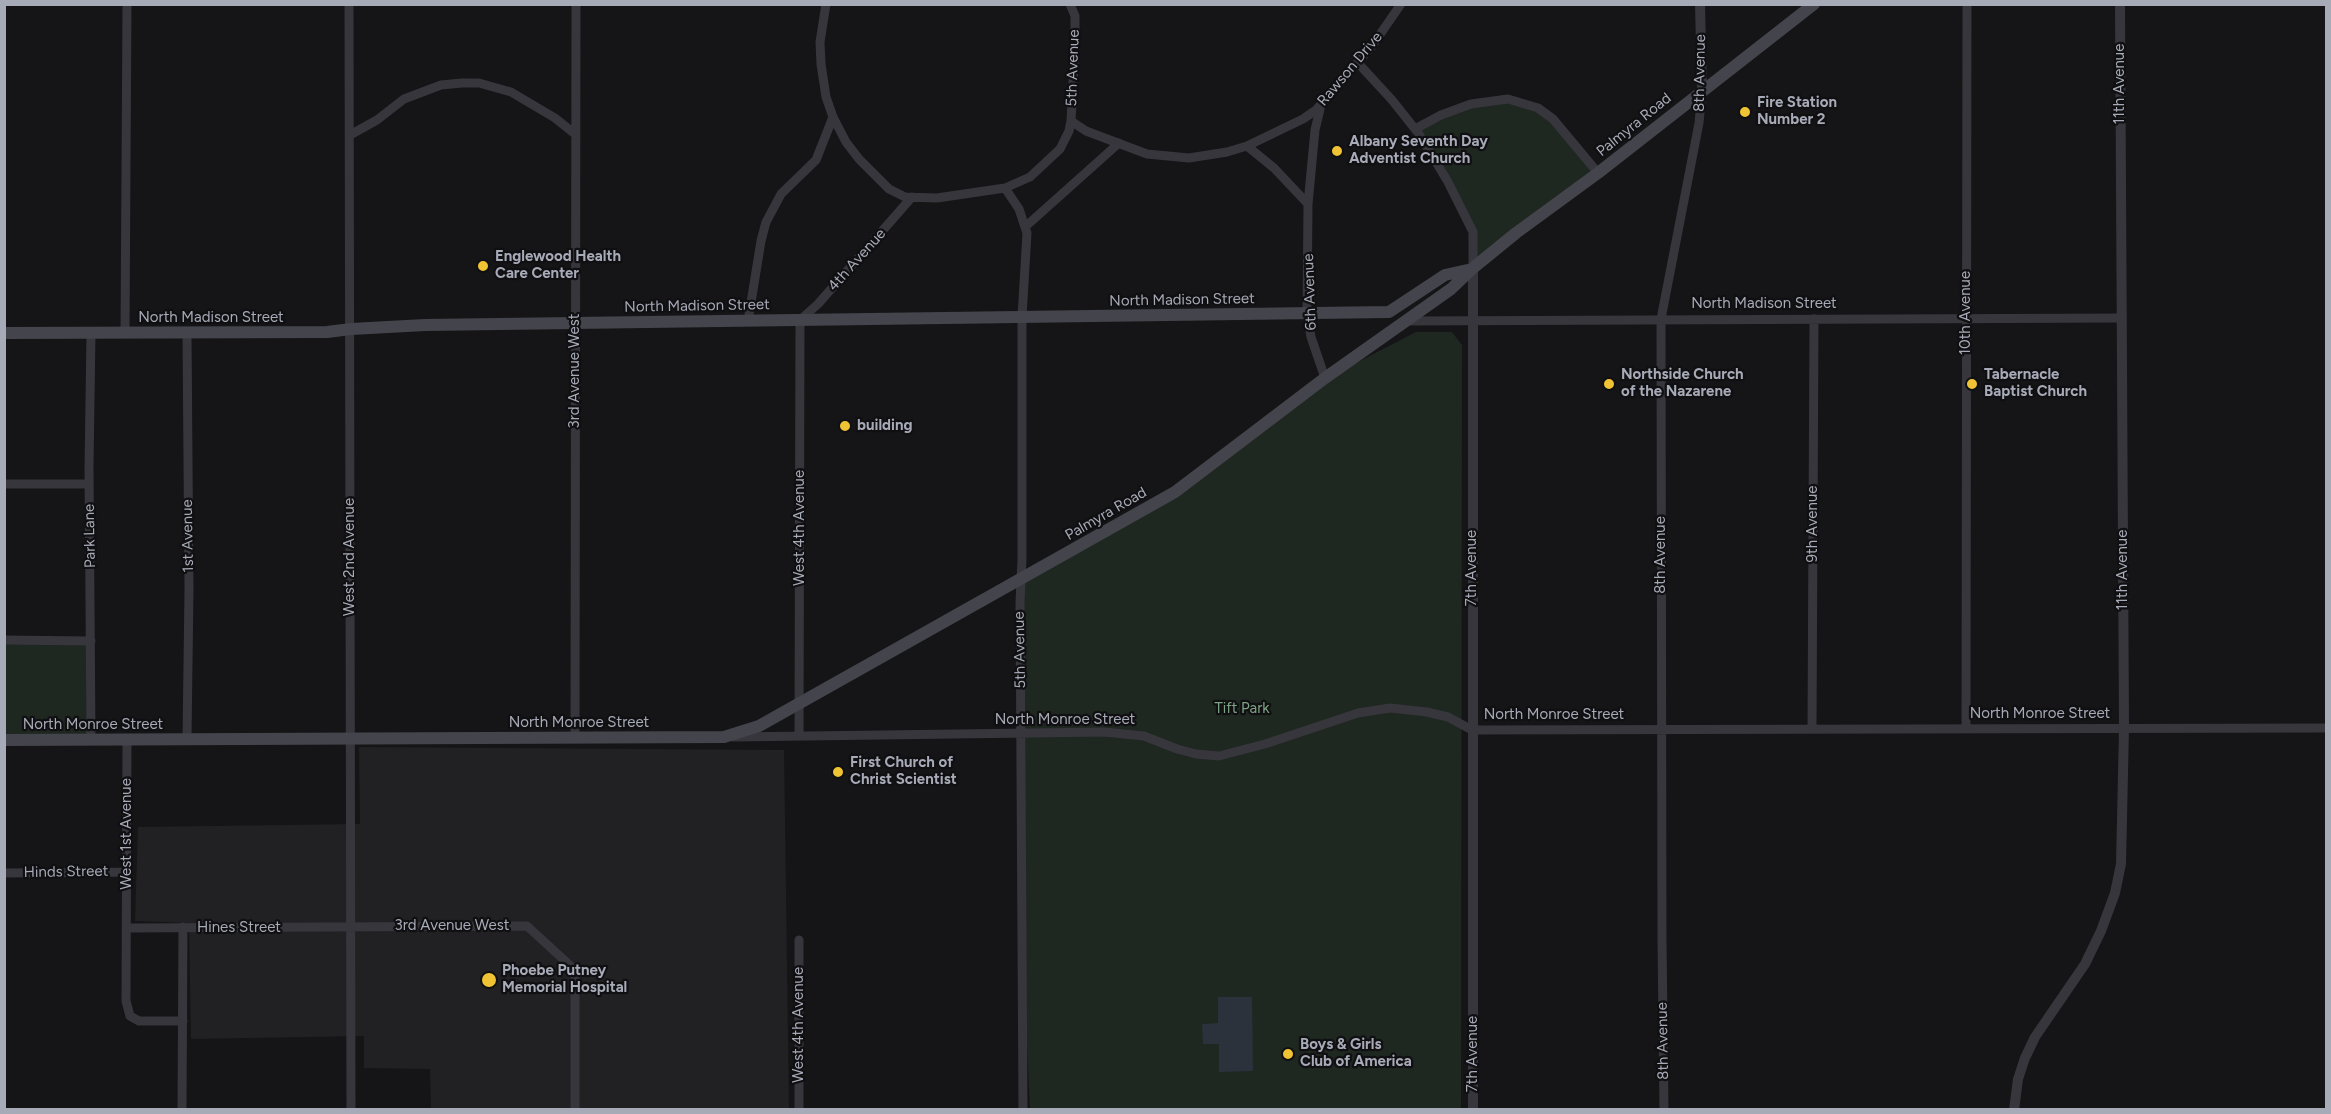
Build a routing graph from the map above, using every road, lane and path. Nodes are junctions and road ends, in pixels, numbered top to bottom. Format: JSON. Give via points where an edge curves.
{"nodes":[{"id":1,"x":127,"y":4,"type":"edge"},
{"id":2,"x":349,"y":4,"type":"edge"},
{"id":3,"x":576,"y":4,"type":"edge"},
{"id":4,"x":826,"y":4,"type":"edge"},
{"id":5,"x":1070,"y":4,"type":"edge"},
{"id":6,"x":1401,"y":4,"type":"edge"},
{"id":7,"x":1700,"y":4,"type":"edge"},
{"id":8,"x":1814,"y":4,"type":"edge"},
{"id":9,"x":1967,"y":4,"type":"edge"},
{"id":10,"x":2120,"y":4,"type":"edge"},
{"id":11,"x":1076,"y":9,"type":"edge"},
{"id":12,"x":1358,"y":63,"type":"junction"},
{"id":13,"x":1702,"y":90,"type":"junction"},
{"id":14,"x":1321,"y":104,"type":"junction"},
{"id":15,"x":833,"y":117,"type":"junction"},
{"id":16,"x":1071,"y":121,"type":"junction"},
{"id":17,"x":1415,"y":129,"type":"junction"},
{"id":18,"x":575,"y":134,"type":"junction"},
{"id":19,"x":350,"y":135,"type":"junction"},
{"id":20,"x":1119,"y":143,"type":"junction"},
{"id":21,"x":1247,"y":146,"type":"junction"},
{"id":22,"x":1598,"y":172,"type":"junction"},
{"id":23,"x":1005,"y":188,"type":"junction"},
{"id":24,"x":912,"y":197,"type":"junction"},
{"id":25,"x":1308,"y":204,"type":"junction"},
{"id":26,"x":1025,"y":227,"type":"junction"},
{"id":27,"x":1473,"y":268,"type":"junction"},
{"id":28,"x":1389,"y":312,"type":"joint"},
{"id":29,"x":1308,"y":313,"type":"junction"},
{"id":30,"x":1022,"y":317,"type":"junction"},
{"id":31,"x":2122,"y":318,"type":"junction"},
{"id":32,"x":1661,"y":319,"type":"junction"},
{"id":33,"x":1814,"y":319,"type":"junction"},
{"id":34,"x":1966,"y":319,"type":"junction"},
{"id":35,"x":800,"y":320,"type":"junction"},
{"id":36,"x":748,"y":321,"type":"junction"},
{"id":37,"x":1407,"y":321,"type":"junction"},
{"id":38,"x":1472,"y":322,"type":"junction"},
{"id":39,"x":575,"y":323,"type":"junction"},
{"id":40,"x":351,"y":329,"type":"junction"},
{"id":41,"x":4,"y":333,"type":"edge"},
{"id":42,"x":91,"y":333,"type":"junction"},
{"id":43,"x":125,"y":333,"type":"junction"},
{"id":44,"x":187,"y":333,"type":"junction"},
{"id":45,"x":1325,"y":378,"type":"junction"},
{"id":46,"x":4,"y":484,"type":"edge"},
{"id":47,"x":89,"y":484,"type":"junction"},
{"id":48,"x":1021,"y":579,"type":"junction"},
{"id":49,"x":4,"y":640,"type":"edge"},
{"id":50,"x":92,"y":641,"type":"junction"},
{"id":51,"x":799,"y":702,"type":"junction"},
{"id":52,"x":2124,"y":728,"type":"junction"},
{"id":53,"x":2326,"y":728,"type":"edge"},
{"id":54,"x":1812,"y":729,"type":"junction"},
{"id":55,"x":1966,"y":729,"type":"junction"},
{"id":56,"x":1472,"y":730,"type":"junction"},
{"id":57,"x":1662,"y":731,"type":"junction"},
{"id":58,"x":1022,"y":734,"type":"junction"},
{"id":59,"x":799,"y":736,"type":"junction"},
{"id":60,"x":724,"y":737,"type":"junction"},
{"id":61,"x":575,"y":738,"type":"junction"},
{"id":62,"x":351,"y":739,"type":"junction"},
{"id":63,"x":4,"y":740,"type":"edge"},
{"id":64,"x":91,"y":740,"type":"junction"},
{"id":65,"x":127,"y":740,"type":"junction"},
{"id":66,"x":187,"y":740,"type":"junction"},
{"id":67,"x":127,"y":872,"type":"junction"},
{"id":68,"x":4,"y":873,"type":"edge"},
{"id":69,"x":183,"y":927,"type":"junction"},
{"id":70,"x":351,"y":927,"type":"junction"},
{"id":71,"x":127,"y":928,"type":"junction"},
{"id":72,"x":799,"y":940,"type":"dead end"},
{"id":73,"x":183,"y":1021,"type":"junction"},
{"id":74,"x":182,"y":1110,"type":"edge"},
{"id":75,"x":351,"y":1110,"type":"edge"},
{"id":76,"x":575,"y":1110,"type":"edge"},
{"id":77,"x":799,"y":1110,"type":"edge"},
{"id":78,"x":1023,"y":1110,"type":"edge"},
{"id":79,"x":1473,"y":1110,"type":"edge"},
{"id":80,"x":1664,"y":1110,"type":"edge"},
{"id":81,"x":2014,"y":1110,"type":"edge"}],
"edges":[{"from":1,"to":43,"type":"street"},
{"from":2,"to":19,"type":"street","name":"West 2nd Avenue"},
{"from":3,"to":18,"type":"street","name":"3rd Avenue West"},
{"from":4,"to":15,"type":"street","via":[[821,64]]},
{"from":5,"to":11,"type":"street","name":"5th Avenue"},
{"from":6,"to":12,"type":"street","name":"Rawson Drive"},
{"from":7,"to":13,"type":"street","name":"8th Avenue"},
{"from":8,"to":13,"type":"main road","name":"Palmyra Road"},
{"from":9,"to":34,"type":"street","name":"10th Avenue"},
{"from":10,"to":31,"type":"street","name":"11th Avenue"},
{"from":11,"to":16,"type":"street","name":"5th Avenue"},
{"from":12,"to":14,"type":"street","name":"Rawson Drive"},
{"from":12,"to":17,"type":"street","name":"7th Avenue"},
{"from":13,"to":22,"type":"main road","name":"Palmyra Road"},
{"from":13,"to":32,"type":"street","name":"8th Avenue"},
{"from":14,"to":21,"type":"street","name":"Rawson Drive","via":[[1303,119]]},
{"from":14,"to":25,"type":"street","name":"6th Avenue"},
{"from":15,"to":24,"type":"street","via":[[846,141],[873,173],[889,189]]},
{"from":15,"to":36,"type":"street","via":[[816,160],[780,194],[766,222]]},
{"from":16,"to":20,"type":"street","name":"5th Avenue"},
{"from":16,"to":23,"type":"street","via":[[1060,149],[1030,177]]},
{"from":17,"to":22,"type":"street","via":[[1471,104],[1508,99],[1538,108],[1553,119]]},
{"from":17,"to":27,"type":"street","name":"7th Avenue","via":[[1473,232]]},
{"from":18,"to":19,"type":"street","via":[[517,95],[495,86],[462,83],[421,91]]},
{"from":18,"to":39,"type":"street","name":"3rd Avenue West"},
{"from":19,"to":40,"type":"street","name":"West 2nd Avenue"},
{"from":20,"to":21,"type":"street","name":"Rawson Drive","via":[[1168,157],[1208,156]]},
{"from":20,"to":26,"type":"street"},
{"from":21,"to":25,"type":"street"},
{"from":22,"to":27,"type":"main road","name":"Palmyra Road"},
{"from":23,"to":24,"type":"street","via":[[937,198]]},
{"from":23,"to":26,"type":"street","name":"5th Avenue"},
{"from":24,"to":35,"type":"street","name":"4th Avenue"},
{"from":25,"to":29,"type":"street","name":"6th Avenue"},
{"from":26,"to":30,"type":"street","name":"5th Avenue"},
{"from":27,"to":28,"type":"main road","name":"Palmyra Road","via":[[1445,275]]},
{"from":27,"to":37,"type":"main road","name":"Palmyra Road"},
{"from":27,"to":38,"type":"street","name":"7th Avenue"},
{"from":28,"to":29,"type":"main road","name":"North Madison Street"},
{"from":29,"to":30,"type":"main road","name":"North Madison Street"},
{"from":29,"to":45,"type":"street","name":"6th Avenue","via":[[1311,337]]},
{"from":30,"to":35,"type":"main road","name":"North Madison Street"},
{"from":30,"to":48,"type":"street","name":"5th Avenue"},
{"from":31,"to":34,"type":"street","name":"North Madison Street"},
{"from":31,"to":52,"type":"street","name":"11th Avenue"},
{"from":32,"to":33,"type":"street","name":"North Madison Street"},
{"from":32,"to":38,"type":"street","name":"North Madison Street"},
{"from":32,"to":57,"type":"street","name":"8th Avenue"},
{"from":33,"to":34,"type":"street","name":"North Madison Street"},
{"from":33,"to":54,"type":"street","name":"9th Avenue"},
{"from":34,"to":55,"type":"street","name":"10th Avenue"},
{"from":35,"to":36,"type":"main road","name":"North Madison Street"},
{"from":35,"to":51,"type":"street","name":"West 4th Avenue"},
{"from":36,"to":39,"type":"main road","name":"North Madison Street"},
{"from":37,"to":38,"type":"street","name":"North Madison Street"},
{"from":37,"to":45,"type":"main road","name":"Palmyra Road"},
{"from":38,"to":56,"type":"street","name":"7th Avenue"},
{"from":39,"to":40,"type":"main road","name":"North Madison Street"},
{"from":39,"to":61,"type":"street","name":"3rd Avenue West"},
{"from":40,"to":44,"type":"main road","name":"North Madison Street"},
{"from":40,"to":62,"type":"street","name":"West 2nd Avenue"},
{"from":41,"to":42,"type":"main road","name":"North Madison Street"},
{"from":42,"to":43,"type":"main road","name":"North Madison Street"},
{"from":42,"to":47,"type":"street","name":"Park Lane"},
{"from":43,"to":44,"type":"main road","name":"North Madison Street"},
{"from":44,"to":66,"type":"street","name":"1st Avenue"},
{"from":45,"to":48,"type":"main road","name":"Palmyra Road","via":[[1175,492]]},
{"from":46,"to":47,"type":"street"},
{"from":47,"to":50,"type":"street","name":"Park Lane"},
{"from":48,"to":51,"type":"main road","name":"Palmyra Road"},
{"from":48,"to":58,"type":"street","name":"5th Avenue"},
{"from":49,"to":50,"type":"street"},
{"from":50,"to":64,"type":"street","name":"Park Lane"},
{"from":51,"to":59,"type":"street","name":"West 4th Avenue"},
{"from":51,"to":60,"type":"main road","name":"Palmyra Road","via":[[759,726]]},
{"from":52,"to":53,"type":"street","name":"North Monroe Street"},
{"from":52,"to":55,"type":"street","name":"North Monroe Street"},
{"from":52,"to":81,"type":"street","name":"11th Avenue","via":[[2121,864],[2115,893],[2085,964],[2029,1048],[2018,1079]]},
{"from":54,"to":55,"type":"street","name":"North Monroe Street"},
{"from":54,"to":57,"type":"street","name":"North Monroe Street"},
{"from":56,"to":57,"type":"street","name":"North Monroe Street"},
{"from":56,"to":58,"type":"street","name":"North Monroe Street","via":[[1448,717],[1390,708],[1358,713],[1219,756],[1177,749],[1144,735]]},
{"from":56,"to":79,"type":"street","name":"7th Avenue"},
{"from":57,"to":80,"type":"street","name":"8th Avenue"},
{"from":58,"to":59,"type":"street","name":"North Monroe Street"},
{"from":58,"to":78,"type":"street","name":"5th Avenue"},
{"from":59,"to":60,"type":"street","name":"North Monroe Street"},
{"from":60,"to":61,"type":"main road","name":"North Monroe Street"},
{"from":61,"to":62,"type":"main road","name":"North Monroe Street"},
{"from":62,"to":66,"type":"main road","name":"North Monroe Street"},
{"from":62,"to":70,"type":"street","name":"West 2nd Avenue"},
{"from":63,"to":64,"type":"main road","name":"North Monroe Street"},
{"from":64,"to":65,"type":"main road","name":"North Monroe Street"},
{"from":65,"to":66,"type":"main road","name":"North Monroe Street"},
{"from":65,"to":67,"type":"street","name":"West 1st Avenue"},
{"from":67,"to":68,"type":"street","name":"Hinds Street"},
{"from":67,"to":71,"type":"street","name":"West 1st Avenue"},
{"from":69,"to":70,"type":"street","name":"Hines Street"},
{"from":69,"to":71,"type":"street","name":"Hines Street"},
{"from":69,"to":73,"type":"street"},
{"from":70,"to":75,"type":"street","name":"West 2nd Avenue"},
{"from":70,"to":76,"type":"street","name":"3rd Avenue West","via":[[527,926],[575,970]]},
{"from":71,"to":73,"type":"street","name":"West 1st Avenue","via":[[126,1001],[130,1016],[139,1021]]},
{"from":72,"to":77,"type":"street","name":"West 4th Avenue"},
{"from":73,"to":74,"type":"street"}]}
